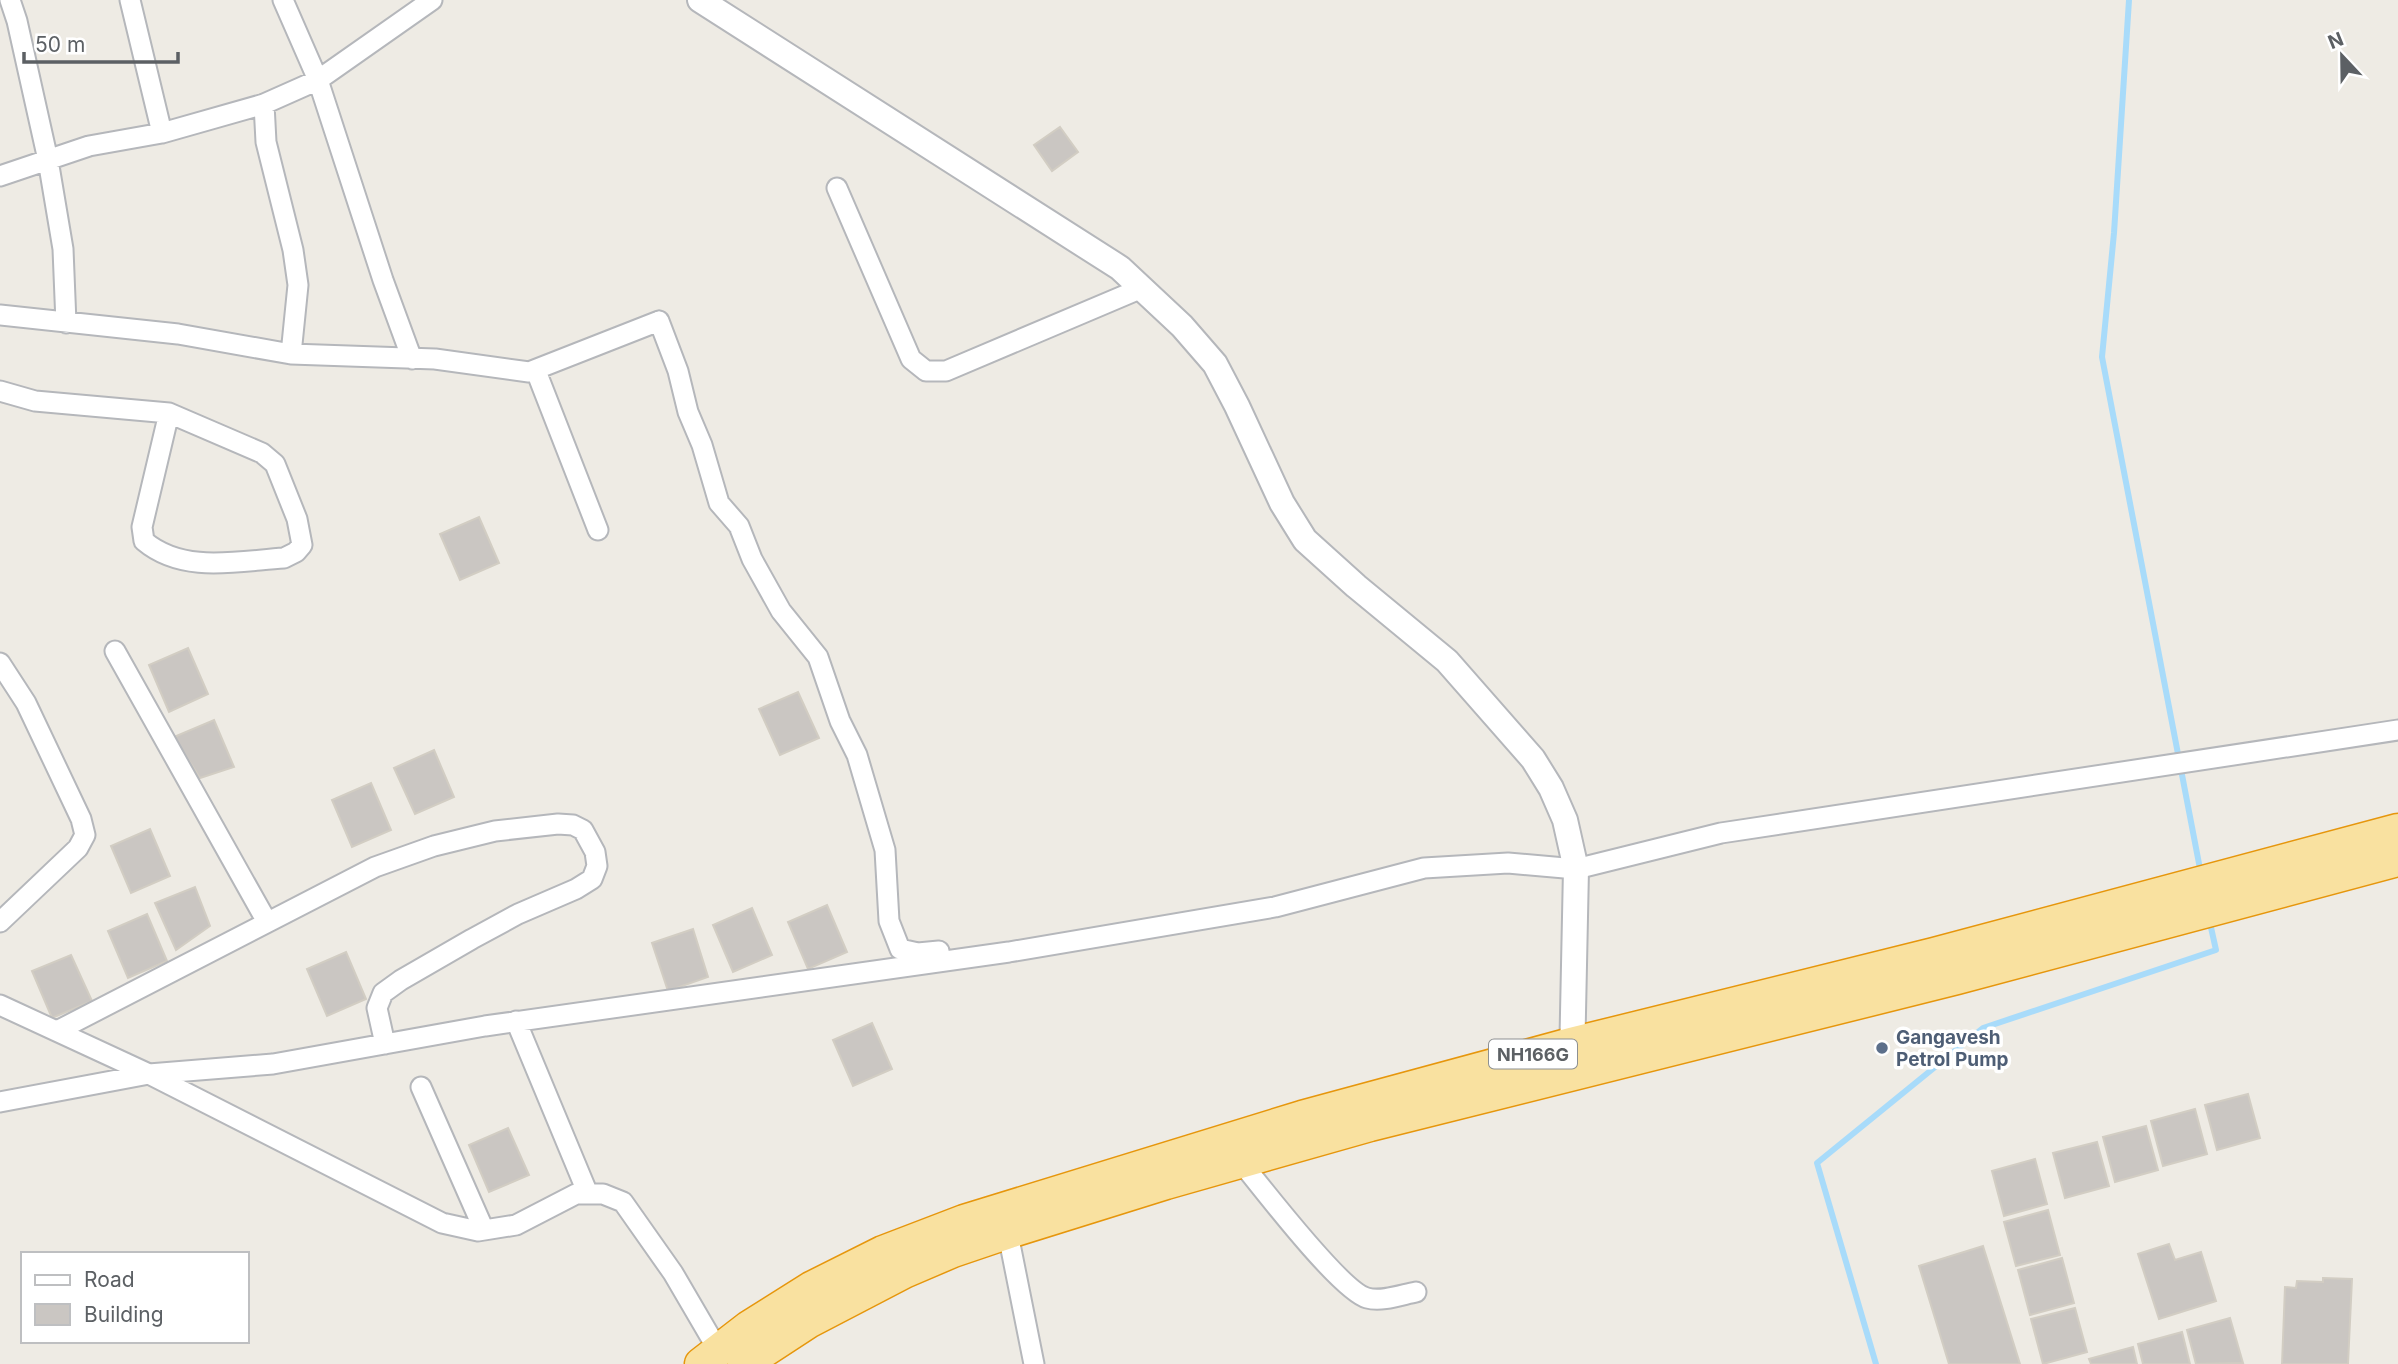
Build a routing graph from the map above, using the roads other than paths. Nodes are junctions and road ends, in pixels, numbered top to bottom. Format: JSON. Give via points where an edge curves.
{"nodes":[{"id":1,"x":10,"y":0,"type":"edge"},
{"id":2,"x":130,"y":0,"type":"edge"},
{"id":3,"x":283,"y":0,"type":"edge"},
{"id":4,"x":432,"y":0,"type":"edge"},
{"id":5,"x":700,"y":0,"type":"edge"},
{"id":6,"x":318,"y":80,"type":"junction"},
{"id":7,"x":264,"y":104,"type":"junction"},
{"id":8,"x":162,"y":133,"type":"junction"},
{"id":9,"x":48,"y":160,"type":"junction"},
{"id":10,"x":0,"y":176,"type":"edge"},
{"id":11,"x":837,"y":188,"type":"dead end"},
{"id":12,"x":1142,"y":288,"type":"junction"},
{"id":13,"x":0,"y":316,"type":"edge"},
{"id":14,"x":66,"y":323,"type":"junction"},
{"id":15,"x":291,"y":354,"type":"junction"},
{"id":16,"x":412,"y":359,"type":"junction"},
{"id":17,"x":536,"y":371,"type":"junction"},
{"id":18,"x":0,"y":391,"type":"edge"},
{"id":19,"x":169,"y":413,"type":"junction"},
{"id":20,"x":597,"y":530,"type":"dead end"},
{"id":21,"x":115,"y":651,"type":"dead end"},
{"id":22,"x":0,"y":663,"type":"edge"},
{"id":23,"x":2398,"y":730,"type":"edge"},
{"id":24,"x":2398,"y":830,"type":"edge"},
{"id":25,"x":2398,"y":860,"type":"edge"},
{"id":26,"x":1576,"y":869,"type":"junction"},
{"id":27,"x":0,"y":922,"type":"edge"},
{"id":28,"x":267,"y":922,"type":"junction"},
{"id":29,"x":1009,"y":952,"type":"junction"},
{"id":30,"x":0,"y":1005,"type":"edge"},
{"id":31,"x":516,"y":1021,"type":"junction"},
{"id":32,"x":57,"y":1031,"type":"junction"},
{"id":33,"x":385,"y":1044,"type":"junction"},
{"id":34,"x":1571,"y":1044,"type":"junction"},
{"id":35,"x":149,"y":1074,"type":"junction"},
{"id":36,"x":1574,"y":1075,"type":"junction"},
{"id":37,"x":421,"y":1087,"type":"dead end"},
{"id":38,"x":0,"y":1102,"type":"edge"},
{"id":39,"x":1241,"y":1162,"type":"junction"},
{"id":40,"x":588,"y":1194,"type":"junction"},
{"id":41,"x":1005,"y":1221,"type":"junction"},
{"id":42,"x":484,"y":1230,"type":"junction"},
{"id":43,"x":1416,"y":1292,"type":"dead end"},
{"id":44,"x":721,"y":1359,"type":"edge"},
{"id":45,"x":1034,"y":1364,"type":"edge"}],
"edges":[{"from":1,"to":9,"type":"street"},
{"from":2,"to":8,"type":"street"},
{"from":3,"to":6,"type":"street"},
{"from":4,"to":6,"type":"street"},
{"from":5,"to":12,"type":"street","via":[[1121,268]]},
{"from":6,"to":7,"type":"street"},
{"from":6,"to":16,"type":"street"},
{"from":7,"to":8,"type":"street"},
{"from":7,"to":15,"type":"street","via":[[266,142],[298,285]]},
{"from":8,"to":9,"type":"street","via":[[89,146]]},
{"from":9,"to":10,"type":"street"},
{"from":9,"to":14,"type":"street","via":[[63,249]]},
{"from":11,"to":12,"type":"street","via":[[912,359],[926,371],[946,371]]},
{"from":12,"to":26,"type":"street","via":[[1215,364],[1282,503],[1305,540],[1447,662],[1532,759],[1564,820]]},
{"from":13,"to":14,"type":"street"},
{"from":14,"to":15,"type":"street","via":[[178,334]]},
{"from":15,"to":16,"type":"street"},
{"from":16,"to":17,"type":"street"},
{"from":17,"to":20,"type":"street"},
{"from":17,"to":29,"type":"street","via":[[660,325],[719,503],[739,526],[781,611],[818,657],[857,755],[885,850],[888,921],[900,949],[918,953],[984,947]]},
{"from":18,"to":19,"type":"street","via":[[35,401]]},
{"from":19,"to":19,"type":"street","via":[[142,527],[144,541],[155,550],[196,564],[284,558],[296,552],[302,545],[297,519],[275,464],[262,453]]},
{"from":21,"to":28,"type":"street"},
{"from":22,"to":27,"type":"street","via":[[26,704],[85,835],[78,848]]},
{"from":23,"to":26,"type":"street","via":[[1721,833]]},
{"from":24,"to":34,"type":"highway","number":"NH166G","via":[[1934,954]]},
{"from":25,"to":36,"type":"highway","number":"NH166G"},
{"from":26,"to":29,"type":"street","via":[[1508,863],[1424,868],[1275,907]]},
{"from":26,"to":34,"type":"street"},
{"from":28,"to":32,"type":"street"},
{"from":28,"to":33,"type":"street","via":[[375,867],[434,846],[495,831],[558,824],[583,830],[595,852],[597,866],[592,879],[518,914],[383,993],[377,1008]]},
{"from":29,"to":31,"type":"street"},
{"from":30,"to":32,"type":"street"},
{"from":31,"to":33,"type":"street"},
{"from":31,"to":40,"type":"street"},
{"from":32,"to":35,"type":"street"},
{"from":33,"to":35,"type":"street","via":[[273,1064]]},
{"from":34,"to":36,"type":"street"},
{"from":34,"to":41,"type":"highway","number":"NH166G","via":[[1302,1117]]},
{"from":35,"to":38,"type":"street"},
{"from":35,"to":42,"type":"street","via":[[442,1223]]},
{"from":36,"to":39,"type":"highway","number":"NH166G"},
{"from":37,"to":42,"type":"street"},
{"from":39,"to":41,"type":"highway","number":"NH166G"},
{"from":39,"to":43,"type":"street","via":[[1351,1288],[1378,1300]]},
{"from":40,"to":42,"type":"street","via":[[576,1194],[516,1224]]},
{"from":40,"to":44,"type":"street","via":[[623,1202],[673,1273]]},
{"from":41,"to":44,"type":"highway","number":"NH166G","via":[[808,1322]]},
{"from":41,"to":45,"type":"street"}]}
